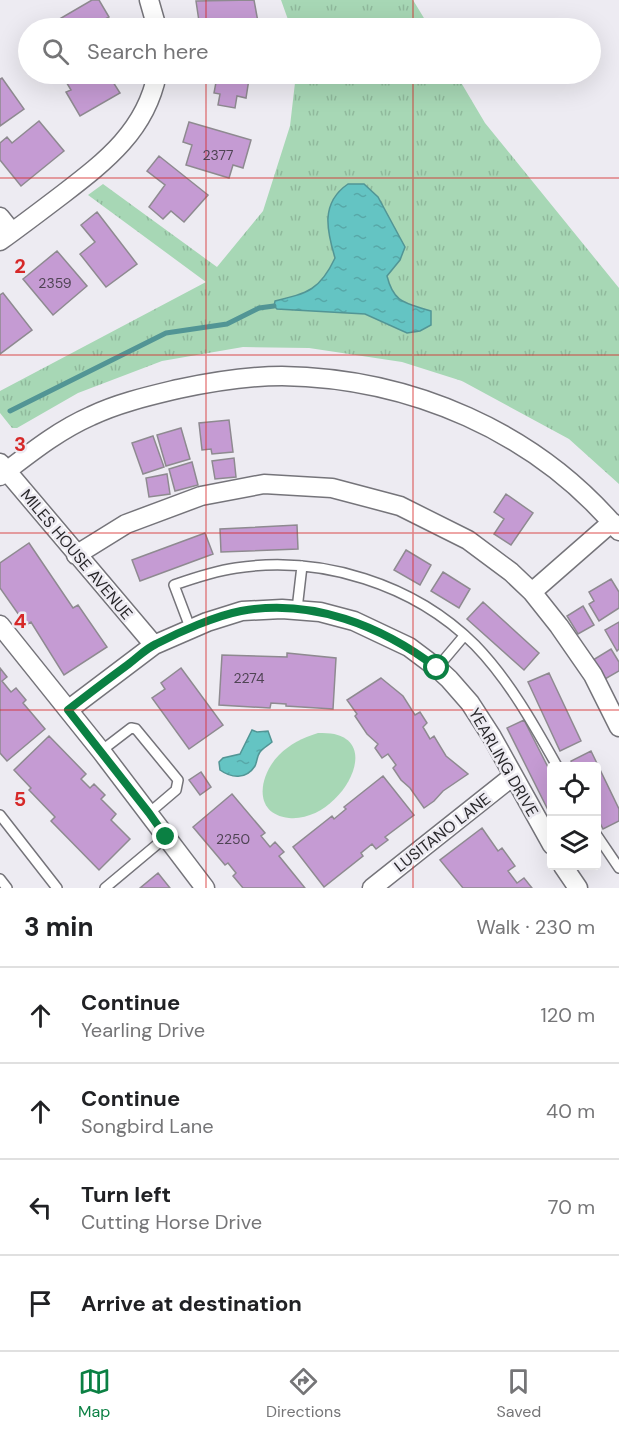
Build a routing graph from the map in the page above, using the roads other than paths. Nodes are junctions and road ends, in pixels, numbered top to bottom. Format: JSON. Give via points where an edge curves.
{"nodes":[{"id":1,"x":148,"y":0,"type":"edge"},
{"id":2,"x":154,"y":18,"type":"edge"},
{"id":3,"x":155,"y":84,"type":"edge"},
{"id":4,"x":0,"y":217,"type":"edge"},
{"id":5,"x":6,"y":237,"type":"edge"},
{"id":6,"x":2,"y":470,"type":"edge"},
{"id":7,"x":615,"y":526,"type":"edge"},
{"id":8,"x":76,"y":555,"type":"junction"},
{"id":9,"x":302,"y":566,"type":"junction"},
{"id":10,"x":532,"y":592,"type":"junction"},
{"id":11,"x":297,"y":609,"type":"junction"},
{"id":12,"x":0,"y":625,"type":"edge"},
{"id":13,"x":191,"y":630,"type":"junction"},
{"id":14,"x":464,"y":636,"type":"junction"},
{"id":15,"x":154,"y":645,"type":"junction"},
{"id":16,"x":437,"y":668,"type":"junction"},
{"id":17,"x":68,"y":710,"type":"junction"},
{"id":18,"x":619,"y":727,"type":"edge"},
{"id":19,"x":101,"y":751,"type":"junction"},
{"id":20,"x":555,"y":762,"type":"edge"},
{"id":21,"x":513,"y":776,"type":"junction"},
{"id":22,"x":149,"y":813,"type":"junction"},
{"id":23,"x":0,"y":815,"type":"edge"},
{"id":24,"x":547,"y":836,"type":"edge"},
{"id":25,"x":166,"y":837,"type":"junction"},
{"id":26,"x":601,"y":840,"type":"edge"},
{"id":27,"x":619,"y":868,"type":"edge"},
{"id":28,"x":566,"y":870,"type":"edge"},
{"id":29,"x":0,"y":879,"type":"edge"},
{"id":30,"x":7,"y":888,"type":"edge"},
{"id":31,"x":57,"y":888,"type":"edge"},
{"id":32,"x":105,"y":888,"type":"edge"},
{"id":33,"x":205,"y":888,"type":"edge"},
{"id":34,"x":372,"y":888,"type":"edge"},
{"id":35,"x":578,"y":888,"type":"edge"}],
"edges":[{"from":1,"to":2,"type":"street"},
{"from":3,"to":5,"type":"street","via":[[129,136],[105,161]]},
{"from":4,"to":5,"type":"street"},
{"from":6,"to":7,"type":"street","via":[[50,437],[92,415],[148,396],[225,380],[303,377],[389,389],[460,413],[507,436],[538,457],[580,490]]},
{"from":6,"to":8,"type":"street","name":"MILES HOUSE AVENUE"},
{"from":7,"to":10,"type":"street"},
{"from":8,"to":10,"type":"street","via":[[126,524],[201,496],[264,484],[332,488],[400,506],[468,540]]},
{"from":8,"to":15,"type":"street","name":"MILES HOUSE AVENUE"},
{"from":9,"to":11,"type":"lane"},
{"from":9,"to":13,"type":"lane","via":[[236,568],[174,585]]},
{"from":9,"to":14,"type":"lane","via":[[370,580],[432,609]]},
{"from":10,"to":18,"type":"street","via":[[592,675]]},
{"from":11,"to":13,"type":"street","name":"YEARLING DRIVE","via":[[242,611]]},
{"from":11,"to":16,"type":"street","name":"YEARLING DRIVE","via":[[354,621],[409,647]]},
{"from":12,"to":17,"type":"street"},
{"from":13,"to":15,"type":"street","name":"YEARLING DRIVE"},
{"from":14,"to":16,"type":"lane"},
{"from":14,"to":20,"type":"lane","via":[[495,668]]},
{"from":15,"to":17,"type":"street","name":"YEARLING DRIVE"},
{"from":16,"to":21,"type":"street","name":"YEARLING DRIVE","via":[[470,703]]},
{"from":17,"to":19,"type":"street"},
{"from":19,"to":22,"type":"street"},
{"from":19,"to":22,"type":"lane","via":[[126,730],[136,729],[177,780],[176,790]]},
{"from":21,"to":24,"type":"street","name":"YEARLING DRIVE"},
{"from":21,"to":34,"type":"street","name":"LUSITANO LANE"},
{"from":22,"to":25,"type":"street"},
{"from":23,"to":31,"type":"lane"},
{"from":25,"to":32,"type":"lane"},
{"from":25,"to":33,"type":"street"},
{"from":26,"to":27,"type":"lane"},
{"from":28,"to":35,"type":"street"},
{"from":29,"to":30,"type":"lane"}]}
